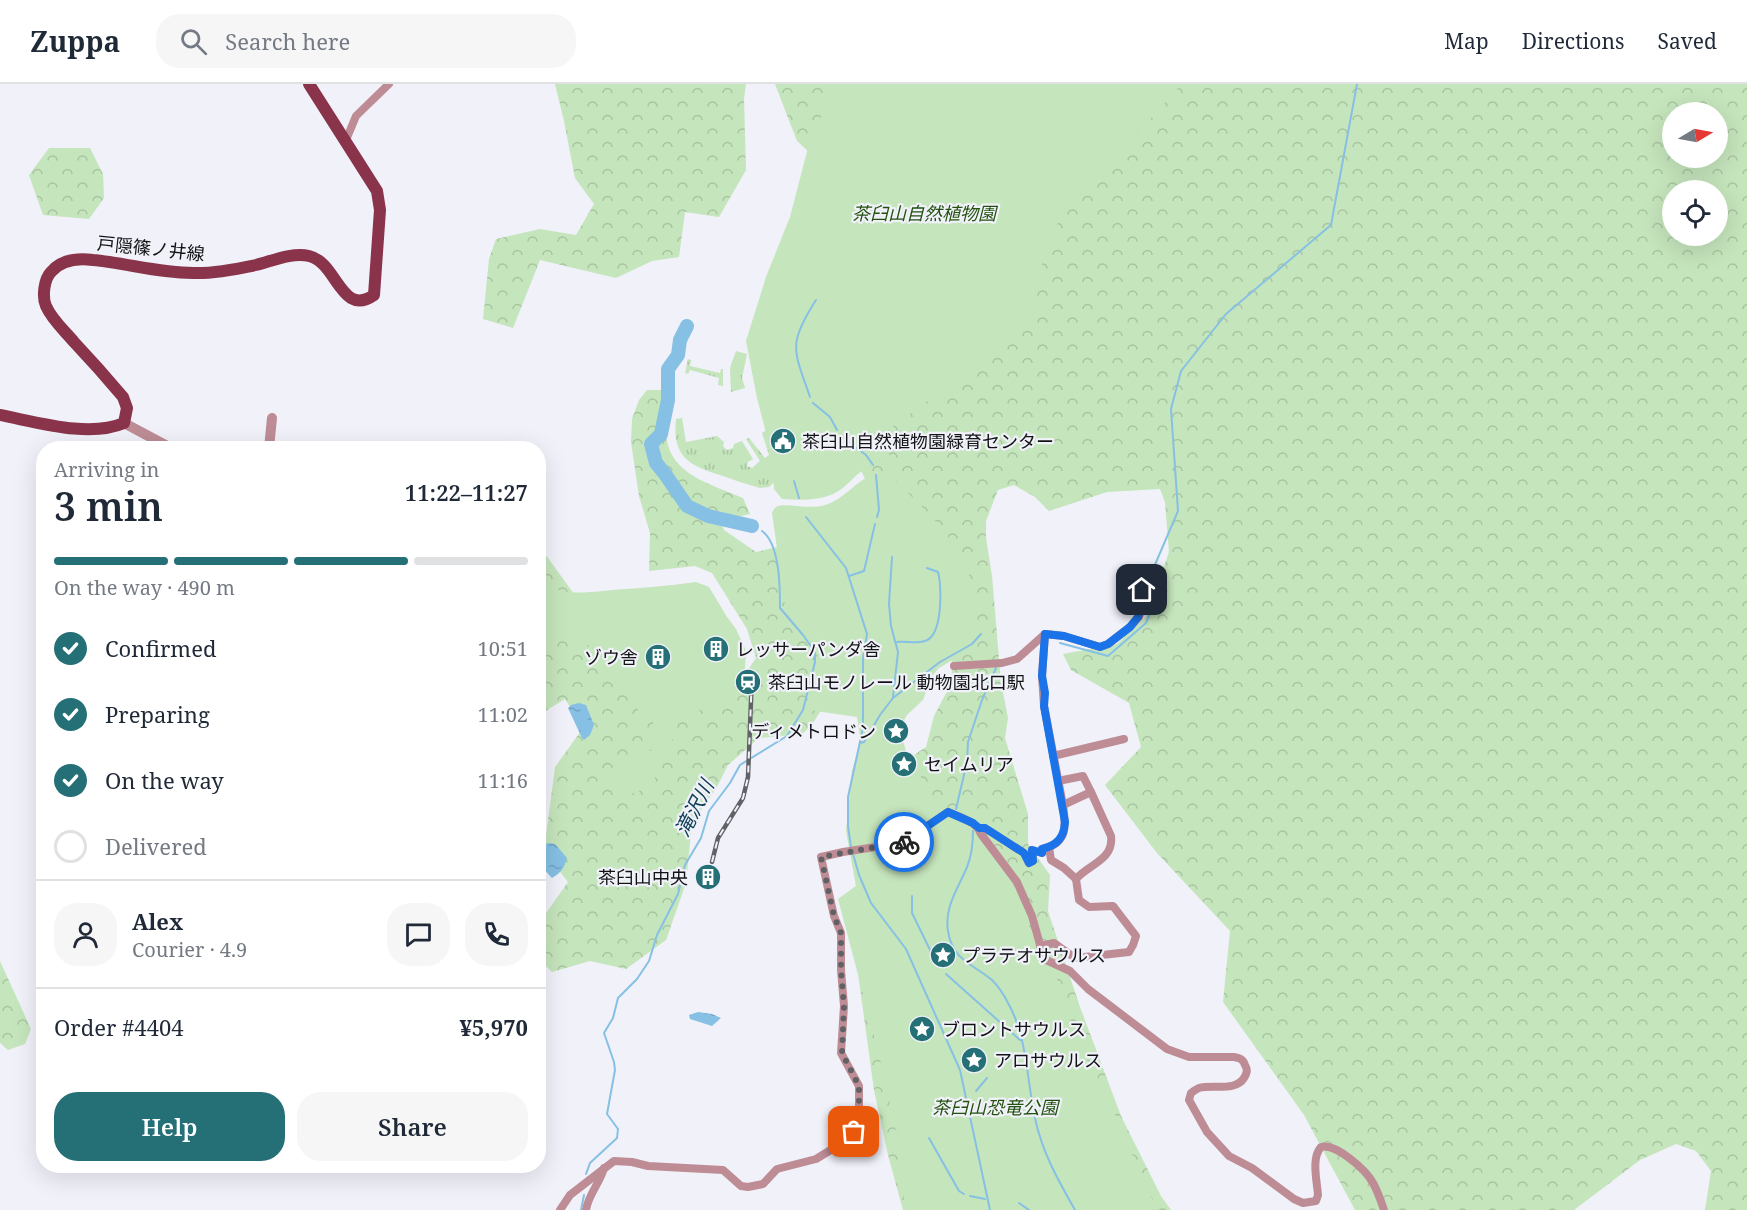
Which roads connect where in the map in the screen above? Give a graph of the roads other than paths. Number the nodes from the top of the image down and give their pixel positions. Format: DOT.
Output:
graph roads {
  1 [pos="309,84"];
  2 [pos="389,84"];
  3 [pos="346,140"];
  4 [pos="0,416"];
  5 [pos="273,418"];
  6 [pos="124,423"];
  7 [pos="158,441"];
  8 [pos="270,441"];
  9 [pos="1142,590"];
  10 [pos="1045,634"];
  11 [pos="954,666"];
  12 [pos="1124,739"];
  13 [pos="1053,756"];
  14 [pos="1058,781"];
  15 [pos="1091,792"];
  16 [pos="1063,805"];
  17 [pos="979,828"];
  18 [pos="1049,847"];
  19 [pos="1076,879"];
  20 [pos="1040,946"];
  21 [pos="604,1168"];
  22 [pos="560,1210"];
  23 [pos="586,1210"];
  24 [pos="1384,1210"];
  1 -- 3 [label="main road, 戸隠篠ノ井線"];
  2 -- 3 [label="street"];
  3 -- 6 [label="main road, 戸隠篠ノ井線"];
  4 -- 6 [label="main road"];
  5 -- 8 [label="street"];
  6 -- 7 [label="street"];
  9 -- 10 [label="street"];
  10 -- 11 [label="street"];
  10 -- 13 [label="street"];
  12 -- 13 [label="street"];
  13 -- 14 [label="street"];
  14 -- 15 [label="street"];
  14 -- 16 [label="street"];
  15 -- 16 [label="street"];
  15 -- 19 [label="street"];
  16 -- 18 [label="street"];
  17 -- 18 [label="street"];
  17 -- 20 [label="street"];
  17 -- 21 [label="street"];
  18 -- 19 [label="street"];
  19 -- 20 [label="street"];
  20 -- 24 [label="street"];
  21 -- 22 [label="street"];
  21 -- 23 [label="street"];
}
